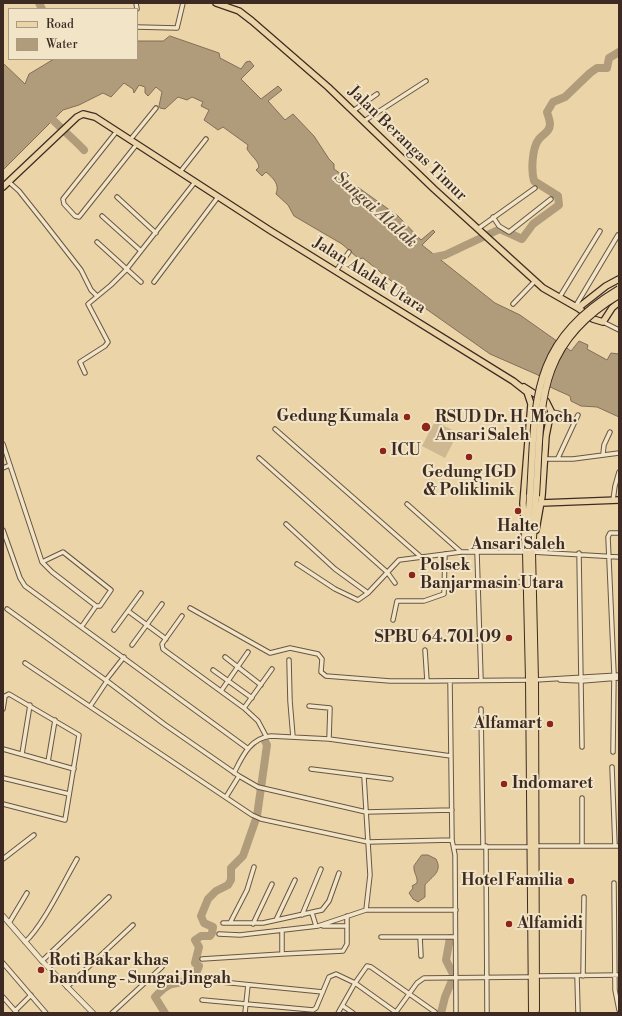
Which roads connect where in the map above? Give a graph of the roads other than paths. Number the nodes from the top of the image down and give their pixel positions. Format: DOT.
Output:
graph roads {
  1 [pos="183,3"];
  2 [pos="216,3"];
  3 [pos="138,27"];
  4 [pos="426,81"];
  5 [pos="377,94"];
  6 [pos="156,108"];
  7 [pos="354,111"];
  8 [pos="364,121"];
  9 [pos="117,131"];
  10 [pos="206,139"];
  11 [pos="130,140"];
  12 [pos="137,144"];
  13 [pos="180,172"];
  14 [pos="9,182"];
  15 [pos="195,182"];
  16 [pos="3,187"];
  17 [pos="535,188"];
  18 [pos="117,196"];
  19 [pos="218,196"];
  20 [pos="551,200"];
  21 [pos="102,216"];
  22 [pos="493,217"];
  23 [pos="479,228"];
  24 [pos="600,231"];
  25 [pos="156,233"];
  26 [pos="618,235"];
  27 [pos="97,242"];
  28 [pos="141,251"];
  29 [pos="349,252"];
  30 [pos="126,270"];
  31 [pos="336,271"];
  32 [pos="619,279"];
  33 [pos="536,281"];
  34 [pos="141,282"];
  35 [pos="154,282"];
  36 [pos="619,289"];
  37 [pos="619,295"];
  38 [pos="97,296"];
  39 [pos="558,298"];
  40 [pos="619,302"];
  41 [pos="514,304"];
  42 [pos="576,307"];
  43 [pos="603,322"];
  44 [pos="619,330"];
  45 [pos="85,373"];
  46 [pos="531,394"];
  47 [pos="551,412"];
  48 [pos="578,415"];
  49 [pos="575,421"];
  50 [pos="274,429"];
  51 [pos="610,432"];
  52 [pos="3,444"];
  53 [pos="619,453"];
  54 [pos="603,454"];
  55 [pos="258,458"];
  56 [pos="558,458"];
  57 [pos="544,459"];
  58 [pos="10,465"];
  59 [pos="3,468"];
  60 [pos="619,472"];
  61 [pos="533,495"];
  62 [pos="616,500"];
  63 [pos="541,503"];
  64 [pos="407,504"];
  65 [pos="286,524"];
  66 [pos="3,530"];
  67 [pos="619,533"];
  68 [pos="529,550"];
  69 [pos="461,552"];
  70 [pos="477,552"];
  71 [pos="578,553"];
  72 [pos="445,554"];
  73 [pos="608,556"];
  74 [pos="421,557"];
  75 [pos="619,557"];
  76 [pos="42,562"];
  77 [pos="297,564"];
  78 [pos="388,572"];
  79 [pos="527,582"];
  80 [pos="395,583"];
  81 [pos="487,583"];
  82 [pos="141,593"];
  83 [pos="368,593"];
  84 [pos="162,604"];
  85 [pos="96,606"];
  86 [pos="190,608"];
  87 [pos="7,609"];
  88 [pos="128,611"];
  89 [pos="182,616"];
  90 [pos="393,620"];
  91 [pos="148,625"];
  92 [pos="82,626"];
  93 [pos="114,630"];
  94 [pos="166,639"];
  95 [pos="132,645"];
  96 [pos="425,650"];
  97 [pos="248,652"];
  98 [pos="124,657"];
  99 [pos="225,657"];
  100 [pos="289,660"];
  101 [pos="25,663"];
  102 [pos="238,667"];
  103 [pos="272,669"];
  104 [pos="213,670"];
  105 [pos="619,675"];
  106 [pos="614,676"];
  107 [pos="619,678"];
  108 [pos="582,679"];
  109 [pos="107,680"];
  110 [pos="481,680"];
  111 [pos="532,680"];
  112 [pos="228,681"];
  113 [pos="427,681"];
  114 [pos="450,681"];
  115 [pos="261,684"];
  116 [pos="221,691"];
  117 [pos="252,698"];
  118 [pos="30,705"];
  119 [pos="91,705"];
  120 [pos="309,706"];
  121 [pos="244,708"];
  122 [pos="3,709"];
  123 [pos="481,709"];
  124 [pos="55,720"];
  125 [pos="265,737"];
  126 [pos="293,737"];
  127 [pos="330,739"];
  128 [pos="582,747"];
  129 [pos="247,748"];
  130 [pos="3,749"];
  131 [pos="614,752"];
  132 [pos="22,754"];
  133 [pos="451,756"];
  134 [pos="48,762"];
  135 [pos="612,767"];
  136 [pos="74,769"];
  137 [pos="311,769"];
  138 [pos="234,773"];
  139 [pos="239,776"];
  140 [pos="364,777"];
  141 [pos="3,778"];
  142 [pos="391,779"];
  143 [pos="69,794"];
  144 [pos="226,797"];
  145 [pos="582,798"];
  146 [pos="3,804"];
  147 [pos="452,810"];
  148 [pos="366,812"];
  149 [pos="34,835"];
  150 [pos="452,840"];
  151 [pos="368,842"];
  152 [pos="484,846"];
  153 [pos="534,846"];
  154 [pos="582,846"];
  155 [pos="617,846"];
  156 [pos="454,847"];
  157 [pos="3,859"];
  158 [pos="77,859"];
  159 [pos="254,867"];
  160 [pos="321,869"];
  161 [pos="340,873"];
  162 [pos="295,880"];
  163 [pos="614,883"];
  164 [pos="272,884"];
  165 [pos="27,893"];
  166 [pos="109,897"];
  167 [pos="584,897"];
  168 [pos="366,910"];
  169 [pos="456,910"];
  170 [pos="312,913"];
  171 [pos="302,915"];
  172 [pos="3,916"];
  173 [pos="347,916"];
  174 [pos="276,920"];
  175 [pos="9,923"];
  176 [pos="223,923"];
  177 [pos="230,923"];
  178 [pos="253,924"];
  179 [pos="133,925"];
  180 [pos="317,926"];
  181 [pos="347,926"];
  182 [pos="282,930"];
  183 [pos="219,934"];
  184 [pos="381,937"];
  185 [pos="420,937"];
  186 [pos="455,937"];
  187 [pos="25,942"];
  188 [pos="282,954"];
  189 [pos="421,956"];
  190 [pos="202,959"];
  191 [pos="42,961"];
  192 [pos="3,963"];
  193 [pos="162,967"];
  194 [pos="617,975"];
  195 [pos="534,976"];
  196 [pos="577,976"];
  197 [pos="583,976"];
  198 [pos="456,977"];
  199 [pos="487,977"];
  200 [pos="201,980"];
  201 [pos="355,983"];
  202 [pos="248,985"];
  203 [pos="67,987"];
  204 [pos="323,992"];
  205 [pos="408,994"];
  206 [pos="31,995"];
  207 [pos="3,997"];
  208 [pos="202,1000"];
  209 [pos="245,1004"];
  210 [pos="343,1006"];
  211 [pos="619,1010"];
  212 [pos="16,1012"];
  213 [pos="396,1012"];
  214 [pos="435,1012"];
  215 [pos="46,1013"];
  216 [pos="93,1013"];
  217 [pos="112,1013"];
  218 [pos="245,1013"];
  219 [pos="338,1013"];
  220 [pos="353,1013"];
  221 [pos="456,1013"];
  222 [pos="487,1013"];
  223 [pos="532,1013"];
  224 [pos="536,1013"];
  225 [pos="578,1013"];
  1 -- 3 [label="street"];
  2 -- 7 [label="main road, Jalan Berangas Timur"];
  4 -- 8 [label="street"];
  5 -- 7 [label="street"];
  6 -- 11 [label="street"];
  7 -- 8 [label="main road, Jalan Berangas Timur"];
  8 -- 23 [label="main road, Jalan Berangas Timur"];
  9 -- 11 [label="main road, Jalan Alalak Utara"];
  9 -- 12 [label="street"];
  9 -- 14 [label="main road, Jalan Alalak Utara"];
  10 -- 13 [label="street"];
  11 -- 12 [label="main road, Jalan Alalak Utara"];
  12 -- 13 [label="main road, Jalan Alalak Utara"];
  13 -- 15 [label="main road, Jalan Alalak Utara"];
  14 -- 16 [label="main road, Jalan Alalak Utara"];
  14 -- 38 [label="street"];
  15 -- 19 [label="main road, Jalan Alalak Utara"];
  15 -- 25 [label="street"];
  17 -- 22 [label="street"];
  18 -- 25 [label="street"];
  19 -- 31 [label="main road, Jalan Alalak Utara"];
  19 -- 35 [label="street"];
  20 -- 22 [label="street"];
  21 -- 28 [label="street"];
  22 -- 23 [label="street"];
  23 -- 33 [label="main road, Jalan Berangas Timur"];
  24 -- 39 [label="street"];
  25 -- 28 [label="street"];
  26 -- 42 [label="street"];
  27 -- 30 [label="street"];
  28 -- 30 [label="street"];
  29 -- 31 [label="street"];
  30 -- 34 [label="street"];
  30 -- 38 [label="street"];
  31 -- 46 [label="main road, Jalan Alalak Utara"];
  32 -- 42 [label="main road"];
  33 -- 39 [label="main road, Jalan Berangas Timur"];
  33 -- 41 [label="street"];
  36 -- 61 [label="highway, bridge"];
  37 -- 61 [label="highway, bridge"];
  38 -- 45 [label="street"];
  39 -- 42 [label="main road, Jalan Berangas Timur"];
  40 -- 43 [label="main road"];
  42 -- 43 [label="main road, Jalan Berangas Timur"];
  43 -- 44 [label="street"];
  46 -- 47 [label="main road, Jalan Alalak Utara"];
  46 -- 68 [label="main road"];
  47 -- 49 [label="street"];
  47 -- 57 [label="main road"];
  48 -- 49 [label="street"];
  49 -- 56 [label="street"];
  50 -- 74 [label="street"];
  51 -- 54 [label="street"];
  52 -- 58 [label="street"];
  53 -- 54 [label="street"];
  54 -- 56 [label="street"];
  55 -- 78 [label="street"];
  56 -- 57 [label="street"];
  57 -- 63 [label="main road"];
  58 -- 59 [label="street"];
  58 -- 76 [label="street"];
  60 -- 62 [label="street"];
  61 -- 68 [label="highway"];
  62 -- 63 [label="main road"];
  63 -- 68 [label="main road"];
  64 -- 69 [label="street"];
  65 -- 83 [label="street"];
  66 -- 92 [label="street"];
  67 -- 73 [label="street"];
  68 -- 70 [label="street"];
  68 -- 71 [label="street"];
  68 -- 79 [label="highway"];
  68 -- 111 [label="highway"];
  69 -- 70 [label="street"];
  69 -- 72 [label="street"];
  70 -- 110 [label="street"];
  71 -- 73 [label="street"];
  71 -- 108 [label="street"];
  72 -- 74 [label="street"];
  72 -- 90 [label="street"];
  73 -- 75 [label="street"];
  73 -- 106 [label="street"];
  74 -- 78 [label="street"];
  76 -- 85 [label="street"];
  76 -- 85 [label="street"];
  77 -- 83 [label="street"];
  78 -- 80 [label="street"];
  78 -- 83 [label="street"];
  79 -- 81 [label="street"];
  79 -- 111 [label="highway"];
  82 -- 88 [label="street"];
  84 -- 91 [label="street"];
  85 -- 92 [label="street"];
  86 -- 113 [label="street"];
  87 -- 109 [label="street"];
  88 -- 91 [label="street"];
  88 -- 93 [label="street"];
  89 -- 94 [label="street"];
  91 -- 94 [label="street"];
  91 -- 95 [label="street"];
  92 -- 98 [label="street"];
  94 -- 116 [label="street"];
  96 -- 113 [label="street"];
  97 -- 102 [label="street"];
  98 -- 109 [label="street"];
  98 -- 129 [label="street"];
  99 -- 102 [label="street"];
  100 -- 126 [label="street"];
  101 -- 119 [label="street"];
  102 -- 112 [label="street"];
  102 -- 115 [label="street"];
  103 -- 115 [label="street"];
  104 -- 112 [label="street"];
  105 -- 106 [label="street"];
  106 -- 107 [label="street"];
  106 -- 108 [label="street"];
  106 -- 131 [label="street"];
  108 -- 111 [label="street"];
  108 -- 128 [label="street"];
  109 -- 119 [label="street"];
  109 -- 138 [label="street"];
  110 -- 111 [label="street"];
  110 -- 114 [label="street"];
  111 -- 153 [label="highway"];
  112 -- 116 [label="street"];
  112 -- 117 [label="street"];
  113 -- 114 [label="street"];
  114 -- 133 [label="street"];
  115 -- 117 [label="street"];
  116 -- 121 [label="street"];
  117 -- 121 [label="street"];
  118 -- 122 [label="street"];
  118 -- 124 [label="street"];
  118 -- 132 [label="street"];
  119 -- 144 [label="street"];
  120 -- 127 [label="street"];
  121 -- 125 [label="street"];
  123 -- 152 [label="street"];
  124 -- 134 [label="street"];
  124 -- 136 [label="street"];
  125 -- 126 [label="street"];
  125 -- 129 [label="street"];
  126 -- 127 [label="street"];
  127 -- 133 [label="street"];
  129 -- 138 [label="street"];
  130 -- 132 [label="street"];
  132 -- 134 [label="street"];
  133 -- 147 [label="street"];
  134 -- 136 [label="street"];
  135 -- 155 [label="street"];
  136 -- 143 [label="street"];
  137 -- 140 [label="street"];
  138 -- 139 [label="street"];
  139 -- 144 [label="street"];
  139 -- 148 [label="street"];
  140 -- 142 [label="street"];
  140 -- 148 [label="street"];
  141 -- 143 [label="street"];
  143 -- 146 [label="street"];
  144 -- 151 [label="street"];
  145 -- 154 [label="street"];
  147 -- 148 [label="street"];
  147 -- 150 [label="street"];
  148 -- 151 [label="street"];
  149 -- 157 [label="street"];
  150 -- 151 [label="street"];
  150 -- 156 [label="street"];
  151 -- 168 [label="street"];
  152 -- 153 [label="street"];
  152 -- 156 [label="street"];
  152 -- 199 [label="street"];
  153 -- 154 [label="street"];
  153 -- 195 [label="highway"];
  154 -- 155 [label="street"];
  156 -- 169 [label="street"];
  158 -- 187 [label="street"];
  159 -- 177 [label="street"];
  160 -- 171 [label="street"];
  161 -- 170 [label="street"];
  162 -- 174 [label="street"];
  163 -- 194 [label="street"];
  164 -- 178 [label="street"];
  165 -- 175 [label="street"];
  166 -- 191 [label="street"];
  167 -- 197 [label="street"];
  168 -- 169 [label="street"];
  168 -- 173 [label="street"];
  169 -- 186 [label="street"];
  170 -- 171 [label="street"];
  170 -- 180 [label="street"];
  171 -- 174 [label="street"];
  172 -- 175 [label="street"];
  173 -- 180 [label="street"];
  173 -- 181 [label="street"];
  174 -- 178 [label="street"];
  175 -- 187 [label="street"];
  176 -- 177 [label="street"];
  177 -- 178 [label="street"];
  179 -- 203 [label="street"];
  180 -- 181 [label="street"];
  180 -- 182 [label="street"];
  181 -- 188 [label="street"];
  182 -- 183 [label="street"];
  182 -- 188 [label="street"];
  184 -- 185 [label="street"];
  185 -- 186 [label="street"];
  185 -- 189 [label="street"];
  186 -- 198 [label="street"];
  187 -- 191 [label="street"];
  188 -- 190 [label="street"];
  191 -- 203 [label="street"];
  192 -- 206 [label="street"];
  193 -- 217 [label="street"];
  194 -- 197 [label="street"];
  194 -- 211 [label="street"];
  195 -- 196 [label="street"];
  195 -- 199 [label="street"];
  195 -- 223 [label="highway"];
  195 -- 224 [label="highway"];
  196 -- 197 [label="street"];
  196 -- 225 [label="street"];
  198 -- 199 [label="street"];
  198 -- 205 [label="street"];
  198 -- 221 [label="street"];
  199 -- 222 [label="street"];
  200 -- 202 [label="street"];
  201 -- 204 [label="street"];
  201 -- 205 [label="street"];
  201 -- 213 [label="street"];
  201 -- 219 [label="street"];
  202 -- 204 [label="street"];
  202 -- 209 [label="street"];
  203 -- 216 [label="street"];
  204 -- 209 [label="street"];
  205 -- 213 [label="street"];
  205 -- 214 [label="street"];
  206 -- 212 [label="street"];
  206 -- 215 [label="street"];
  207 -- 212 [label="street"];
  208 -- 209 [label="street"];
  209 -- 218 [label="street"];
  210 -- 220 [label="street"];
}
